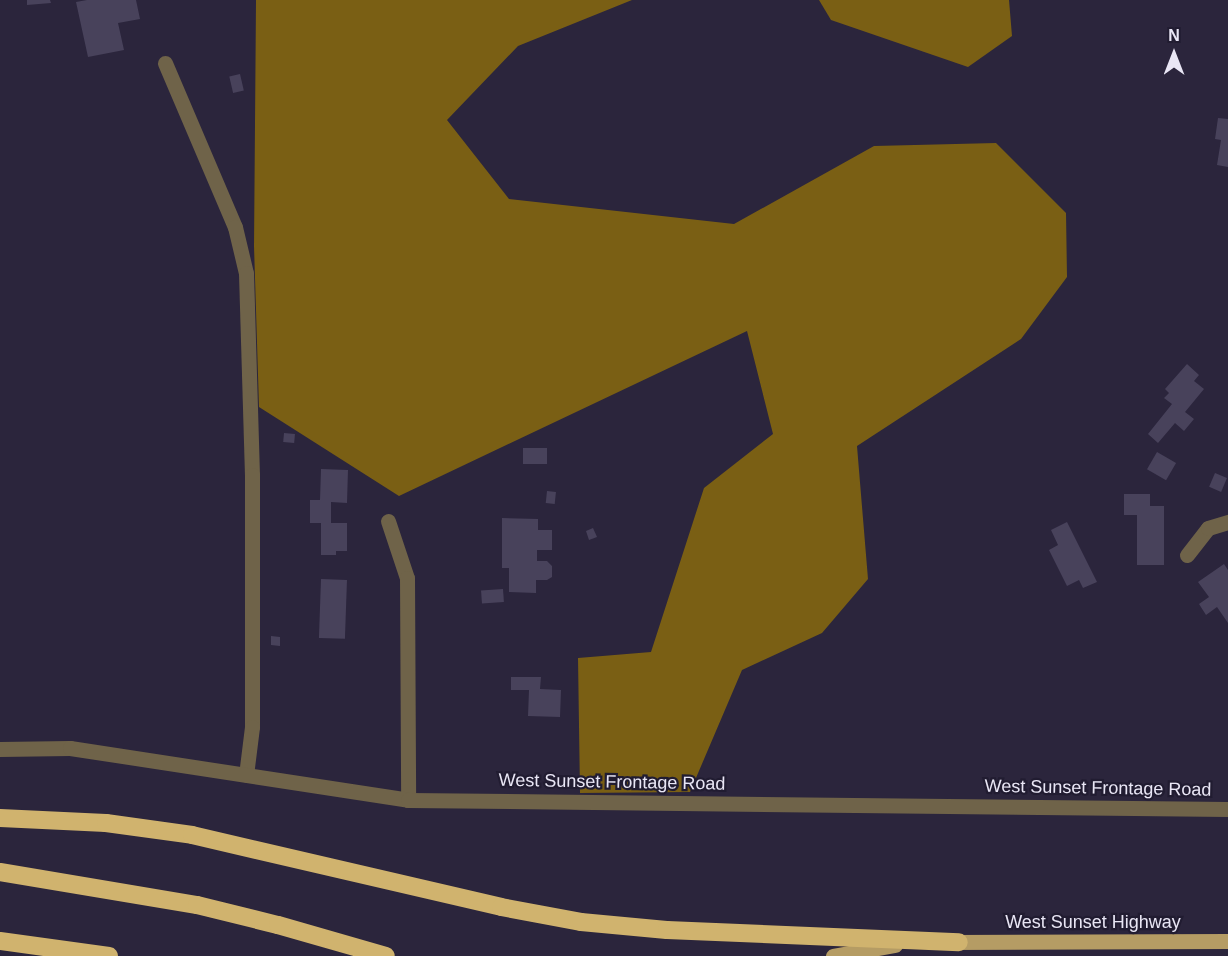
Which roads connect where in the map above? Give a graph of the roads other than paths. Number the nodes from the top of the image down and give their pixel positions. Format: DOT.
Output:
graph roads {
  1 [pos="165,63"];
  2 [pos="388,521"];
  3 [pos="1228,522"];
  4 [pos="1187,555"];
  5 [pos="0,749"];
  6 [pos="246,775"];
  7 [pos="408,800"];
  8 [pos="1228,809"];
  9 [pos="0,818"];
  10 [pos="0,872"];
  11 [pos="1228,940"];
  12 [pos="0,941"];
  13 [pos="959,942"];
  14 [pos="109,956"];
  15 [pos="386,956"];
  16 [pos="833,956"];
  1 -- 6 [label="street"];
  2 -- 7 [label="street"];
  3 -- 4 [label="street"];
  5 -- 6 [label="street, West Sunset Frontage Road"];
  6 -- 7 [label="street, West Sunset Frontage Road"];
  7 -- 8 [label="street, West Sunset Frontage Road"];
  9 -- 13 [label="highway"];
  10 -- 15 [label="highway"];
  11 -- 13 [label="main road, West Sunset Highway"];
  12 -- 14 [label="highway"];
  13 -- 16 [label="main road, West Sunset Highway"];
}
